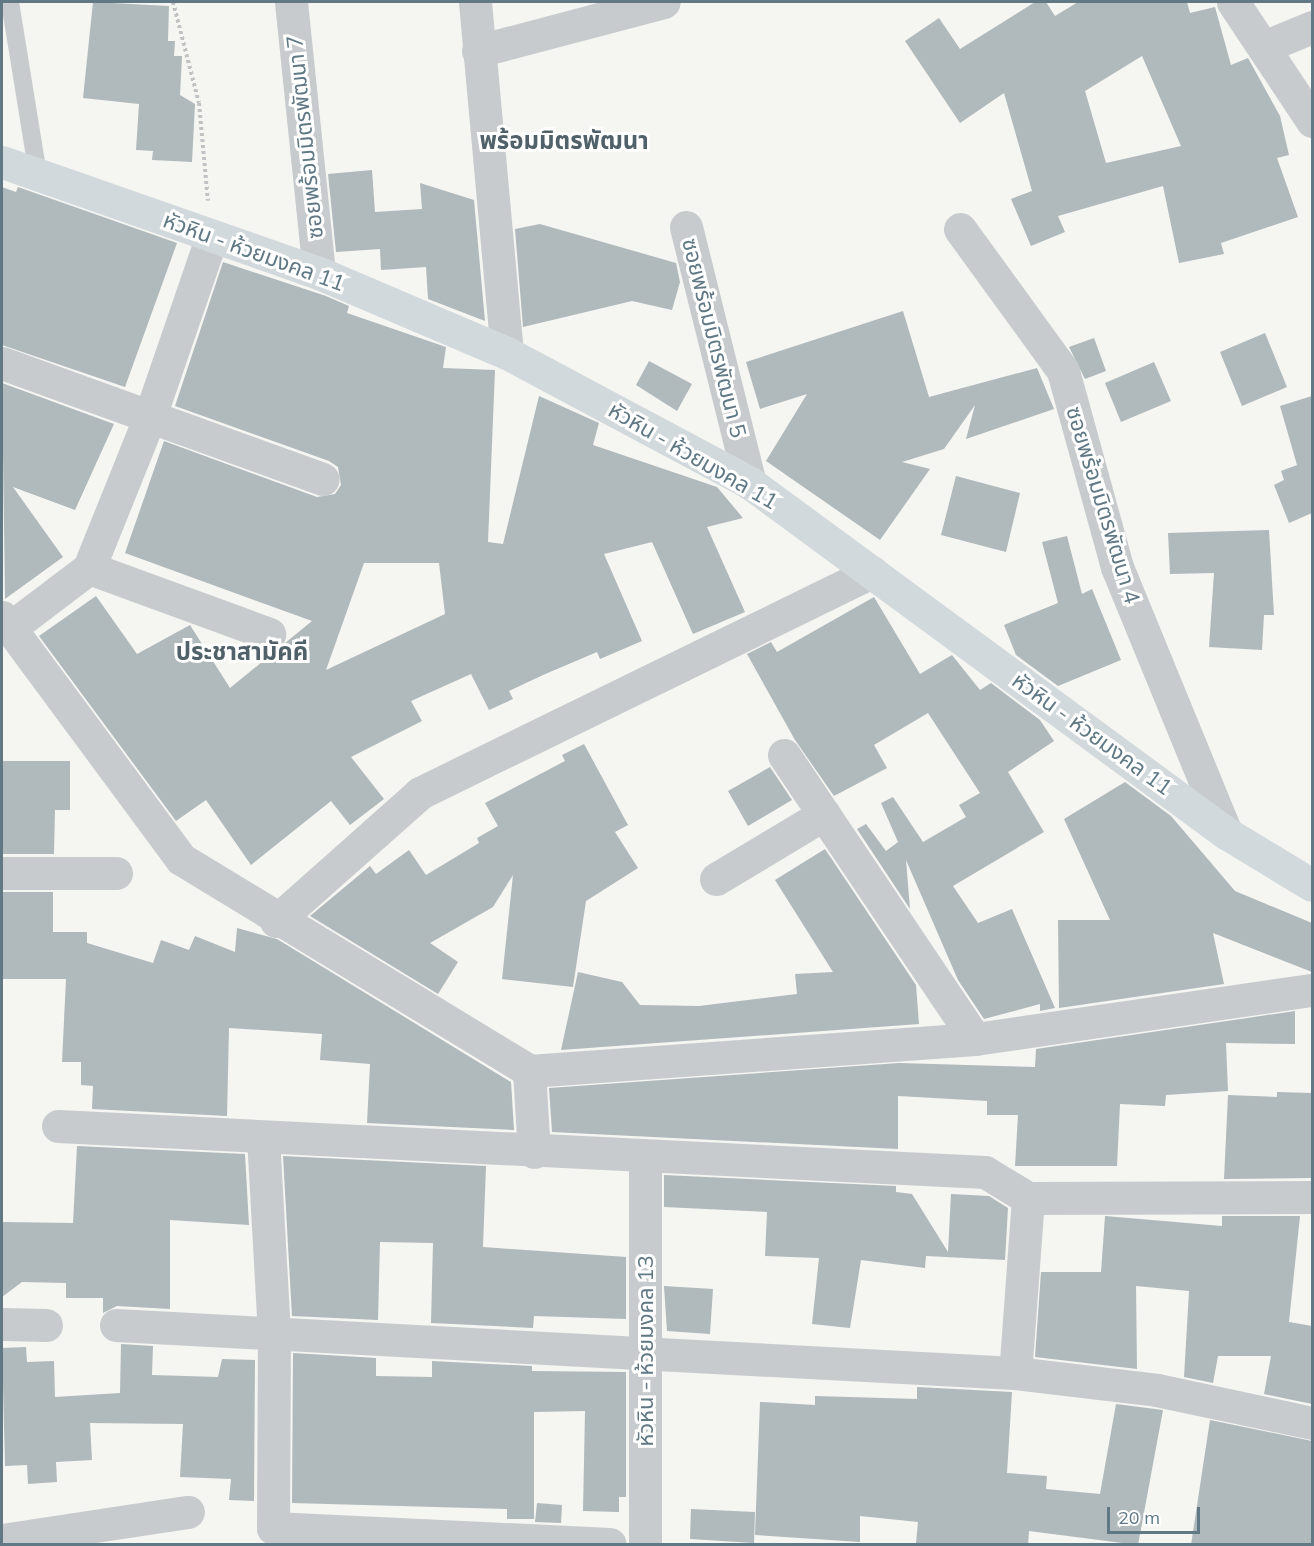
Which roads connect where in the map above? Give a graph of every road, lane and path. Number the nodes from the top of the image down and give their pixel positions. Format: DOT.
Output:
graph roads {
  1 [pos="10,2"];
  2 [pos="172,2"];
  3 [pos="291,2"];
  4 [pos="475,2"];
  5 [pos="664,2"];
  6 [pos="1233,2"];
  7 [pos="1312,27"];
  8 [pos="1266,46"];
  9 [pos="478,51"];
  10 [pos="1312,122"];
  11 [pos="2,162"];
  12 [pos="38,174"];
  13 [pos="686,227"];
  14 [pos="960,229"];
  15 [pos="212,236"];
  16 [pos="319,273"];
  17 [pos="507,353"];
  18 [pos="2,363"];
  19 [pos="150,416"];
  20 [pos="323,478"];
  21 [pos="750,483"];
  22 [pos="90,568"];
  23 [pos="872,572"];
  24 [pos="5,622"];
  25 [pos="269,634"];
  26 [pos="784,755"];
  27 [pos="824,814"];
  28 [pos="1226,833"];
  29 [pos="2,873"];
  30 [pos="116,873"];
  31 [pos="716,879"];
  32 [pos="1312,885"];
  33 [pos="276,921"];
  34 [pos="1312,990"];
  35 [pos="975,1039"];
  36 [pos="530,1071"];
  37 [pos="58,1126"];
  38 [pos="262,1137"];
  39 [pos="534,1152"];
  40 [pos="645,1157"];
  41 [pos="1312,1197"];
  42 [pos="1028,1198"];
  43 [pos="2,1324"];
  44 [pos="46,1325"];
  45 [pos="117,1325"];
  46 [pos="274,1335"];
  47 [pos="647,1353"];
  48 [pos="1015,1373"];
  49 [pos="1312,1423"];
  50 [pos="188,1512"];
  51 [pos="2,1540"];
  52 [pos="610,1545"];
  53 [pos="645,1545"];
  1 -- 12 [label="lane"];
  2 -- 15 [label="path"];
  3 -- 16 [label="street, ซอยพร้อมมิตรพัฒนา 7"];
  4 -- 9 [label="street"];
  5 -- 9 [label="street"];
  6 -- 8 [label="street"];
  7 -- 8 [label="street"];
  8 -- 10 [label="street"];
  9 -- 17 [label="street"];
  11 -- 12 [label="street, หัวหิน - ห้วยมงคล 11"];
  12 -- 15 [label="street, หัวหิน - ห้วยมงคล 11"];
  13 -- 21 [label="street, ซอยพร้อมมิตรพัฒนา 5"];
  14 -- 28 [label="street, ซอยพร้อมมิตรพัฒนา 4"];
  15 -- 16 [label="street, หัวหิน - ห้วยมงคล 11"];
  15 -- 19 [label="street"];
  16 -- 17 [label="street, หัวหิน - ห้วยมงคล 11"];
  17 -- 21 [label="street, หัวหิน - ห้วยมงคล 11"];
  18 -- 19 [label="street"];
  19 -- 20 [label="street"];
  19 -- 22 [label="street"];
  21 -- 23 [label="street, หัวหิน - ห้วยมงคล 11"];
  22 -- 24 [label="street"];
  22 -- 25 [label="street"];
  23 -- 28 [label="street, หัวหิน - ห้วยมงคล 11"];
  23 -- 33 [label="street"];
  24 -- 33 [label="street"];
  26 -- 27 [label="street"];
  27 -- 31 [label="street"];
  27 -- 35 [label="street"];
  28 -- 32 [label="street, หัวหิน - ห้วยมงคล 11"];
  29 -- 30 [label="street"];
  33 -- 36 [label="street"];
  34 -- 35 [label="street"];
  35 -- 36 [label="street"];
  36 -- 39 [label="street"];
  37 -- 38 [label="street"];
  38 -- 39 [label="street"];
  38 -- 46 [label="street"];
  39 -- 40 [label="street"];
  40 -- 42 [label="street"];
  40 -- 47 [label="street, หัวหิน - ห้วยมงคล 13"];
  41 -- 42 [label="street"];
  42 -- 48 [label="street"];
  43 -- 44 [label="street"];
  45 -- 46 [label="street"];
  46 -- 47 [label="street"];
  46 -- 52 [label="street"];
  47 -- 48 [label="street"];
  47 -- 53 [label="street, หัวหิน - ห้วยมงคล 13"];
  48 -- 49 [label="street"];
  50 -- 51 [label="street"];
}
